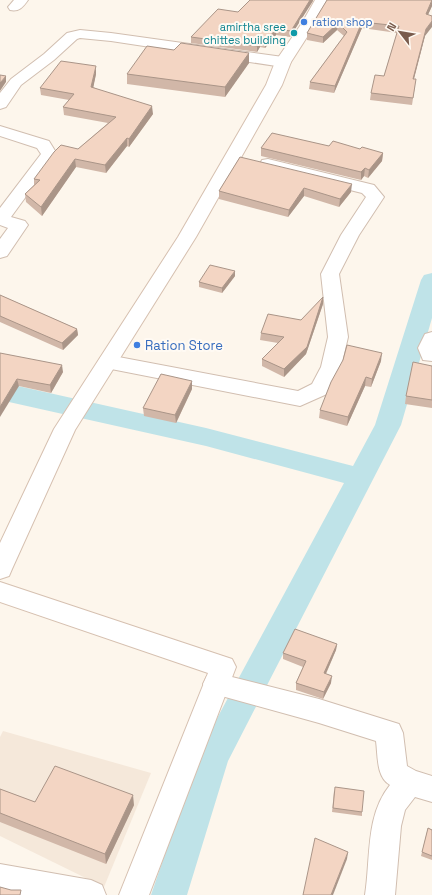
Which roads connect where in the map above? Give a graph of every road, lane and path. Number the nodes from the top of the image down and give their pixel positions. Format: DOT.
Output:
graph roads {
  1 [pos="322,0"];
  2 [pos="282,62"];
  3 [pos="0,104"];
  4 [pos="0,131"];
  5 [pos="245,159"];
  6 [pos="0,220"];
  7 [pos="0,252"];
  8 [pos="108,362"];
  9 [pos="0,569"];
  10 [pos="0,592"];
  11 [pos="216,684"];
  12 [pos="421,785"];
  13 [pos="0,878"];
  14 [pos="91,895"];
  15 [pos="134,895"];
  16 [pos="380,895"];
  1 -- 2 [label="street"];
  2 -- 3 [label="street"];
  2 -- 5 [label="street"];
  4 -- 6 [label="street"];
  5 -- 8 [label="street"];
  5 -- 8 [label="street"];
  6 -- 7 [label="street"];
  8 -- 9 [label="street"];
  10 -- 11 [label="street"];
  11 -- 12 [label="street"];
  11 -- 15 [label="street"];
  12 -- 16 [label="street"];
  13 -- 14 [label="street"];
}
